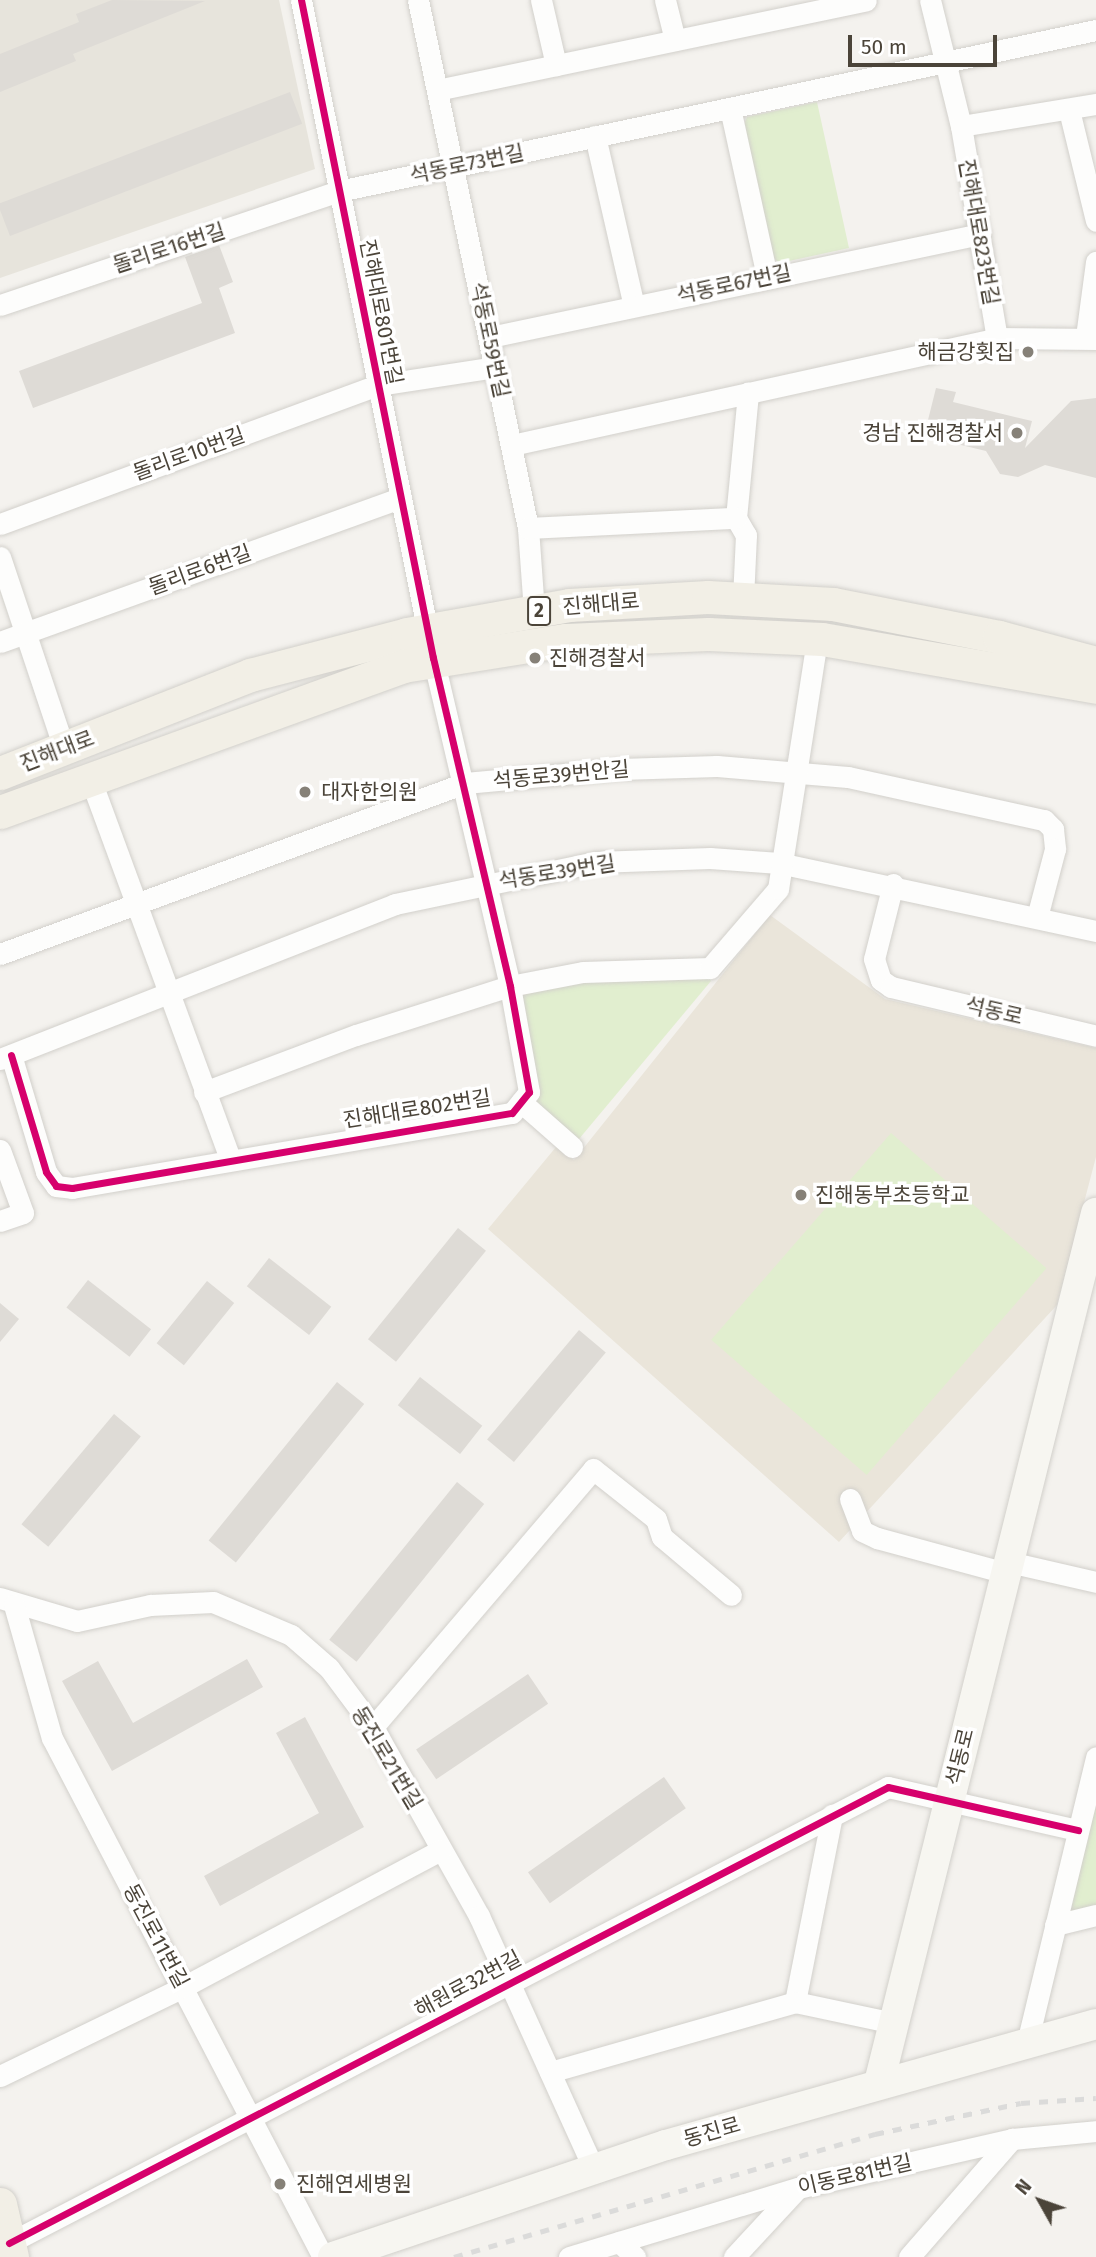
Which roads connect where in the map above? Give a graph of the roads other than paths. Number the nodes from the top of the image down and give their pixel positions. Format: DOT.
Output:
graph roads {
  1 [pos="300,0"];
  2 [pos="418,0"];
  3 [pos="541,0"];
  4 [pos="666,0"];
  5 [pos="866,0"];
  6 [pos="930,0"];
  7 [pos="795,7"];
  8 [pos="1096,30"];
  9 [pos="675,40"];
  10 [pos="942,63"];
  11 [pos="556,65"];
  12 [pos="437,90"];
  13 [pos="1096,104"];
  14 [pos="730,108"];
  15 [pos="1069,110"];
  16 [pos="961,127"];
  17 [pos="595,136"];
  18 [pos="453,167"];
  19 [pos="339,191"];
  20 [pos="1096,220"];
  21 [pos="980,234"];
  22 [pos="1096,262"];
  23 [pos="767,276"];
  24 [pos="0,305"];
  25 [pos="634,306"];
  26 [pos="489,337"];
  27 [pos="997,338"];
  28 [pos="1091,338"];
  29 [pos="496,367"];
  30 [pos="378,385"];
  31 [pos="748,393"];
  32 [pos="512,445"];
  33 [pos="401,499"];
  34 [pos="736,518"];
  35 [pos="0,524"];
  36 [pos="528,528"];
  37 [pos="0,556"];
  38 [pos="743,599"];
  39 [pos="534,611"];
  40 [pos="26,633"];
  41 [pos="817,639"];
  42 [pos="0,642"];
  43 [pos="430,644"];
  44 [pos="1096,663"];
  45 [pos="1096,687"];
  46 [pos="64,748"];
  47 [pos="792,772"];
  48 [pos="0,773"];
  49 [pos="90,778"];
  50 [pos="464,783"];
  51 [pos="0,813"];
  52 [pos="779,863"];
  53 [pos="486,884"];
  54 [pos="893,884"];
  55 [pos="134,903"];
  56 [pos="1037,917"];
  57 [pos="1096,931"];
  58 [pos="0,954"];
  59 [pos="510,986"];
  60 [pos="166,993"];
  61 [pos="1096,1036"];
  62 [pos="6,1057"];
  63 [pos="204,1092"];
  64 [pos="521,1102"];
  65 [pos="572,1147"];
  66 [pos="0,1150"];
  67 [pos="230,1160"];
  68 [pos="1096,1213"];
  69 [pos="0,1222"];
  70 [pos="1090,1264"];
  71 [pos="850,1499"];
  72 [pos="1008,1567"];
  73 [pos="1096,1582"];
  74 [pos="731,1595"];
  75 [pos="7,1602"];
  76 [pos="373,1727"];
  77 [pos="1094,1772"];
  78 [pos="950,1798"];
  79 [pos="832,1815"];
  80 [pos="1079,1830"];
  81 [pos="441,1850"];
  82 [pos="1096,1915"];
  83 [pos="1055,1925"];
  84 [pos="508,1981"];
  85 [pos="183,1987"];
  86 [pos="795,2002"];
  87 [pos="894,2023"];
  88 [pos="1096,2024"];
  89 [pos="1027,2043"];
  90 [pos="550,2072"];
  91 [pos="0,2076"];
  92 [pos="879,2083"];
  93 [pos="252,2120"];
  94 [pos="1096,2131"];
  95 [pos="1012,2139"];
  96 [pos="594,2169"];
  97 [pos="798,2188"];
  98 [pos="0,2204"];
  99 [pos="619,2242"];
  100 [pos="11,2250"];
  101 [pos="323,2257"];
  102 [pos="332,2257"];
  103 [pos="569,2257"];
  104 [pos="635,2257"];
  105 [pos="734,2257"];
  106 [pos="909,2257"];
  1 -- 19 [label="street, 진해대로801번길"];
  2 -- 12 [label="street, 석동로59번길"];
  3 -- 11 [label="street"];
  4 -- 9 [label="street"];
  5 -- 7 [label="street"];
  6 -- 10 [label="street, 진해대로823번길"];
  7 -- 9 [label="street"];
  8 -- 10 [label="street, 석동로73번길"];
  9 -- 11 [label="street"];
  10 -- 14 [label="street, 석동로73번길"];
  10 -- 16 [label="street, 진해대로823번길"];
  11 -- 12 [label="street"];
  12 -- 18 [label="street, 석동로59번길"];
  13 -- 15 [label="street"];
  14 -- 17 [label="street, 석동로73번길"];
  14 -- 23 [label="street"];
  15 -- 16 [label="street"];
  15 -- 20 [label="street"];
  16 -- 21 [label="street, 진해대로823번길"];
  17 -- 18 [label="street, 석동로73번길"];
  17 -- 25 [label="street"];
  18 -- 19 [label="street, 석동로73번길"];
  18 -- 26 [label="street, 석동로59번길"];
  19 -- 24 [label="street, 돌리로16번길"];
  19 -- 30 [label="street, 진해대로801번길"];
  21 -- 23 [label="street, 석동로67번길"];
  21 -- 27 [label="street, 진해대로823번길"];
  22 -- 28 [label="street"];
  23 -- 25 [label="street, 석동로67번길"];
  25 -- 26 [label="street, 석동로67번길"];
  26 -- 29 [label="street, 석동로59번길"];
  27 -- 28 [label="street"];
  27 -- 31 [label="street"];
  29 -- 30 [label="street, 돌리로10번길"];
  29 -- 32 [label="street, 석동로59번길"];
  30 -- 33 [label="street, 진해대로801번길"];
  30 -- 35 [label="street, 돌리로10번길"];
  31 -- 32 [label="street"];
  31 -- 34 [label="street"];
  32 -- 36 [label="street, 석동로59번길"];
  33 -- 40 [label="street, 돌리로6번길"];
  33 -- 43 [label="street, 진해대로801번길"];
  34 -- 36 [label="street"];
  34 -- 38 [label="street"];
  36 -- 39 [label="street, 석동로59번길"];
  37 -- 40 [label="street"];
  38 -- 39 [label="main road, 진해대로 / 2"];
  38 -- 44 [label="main road, 진해대로 / 2"];
  39 -- 43 [label="main road, 진해대로 / 2"];
  40 -- 42 [label="street, 돌리로6번길"];
  40 -- 46 [label="street"];
  41 -- 43 [label="main road, 진해대로 / 2"];
  41 -- 45 [label="main road, 진해대로 / 2"];
  41 -- 47 [label="street"];
  43 -- 46 [label="main road, 진해대로 / 2"];
  43 -- 49 [label="main road, 진해대로 / 2"];
  43 -- 50 [label="street, 진해대로802번길"];
  46 -- 48 [label="main road, 진해대로 / 2"];
  47 -- 50 [label="street, 석동로39번안길"];
  47 -- 52 [label="street"];
  47 -- 56 [label="street, 석동로39번안길"];
  49 -- 51 [label="main road, 진해대로 / 2"];
  49 -- 55 [label="street"];
  50 -- 53 [label="street, 진해대로802번길"];
  50 -- 55 [label="street, 석동로39번안길"];
  52 -- 53 [label="street, 석동로39번길"];
  52 -- 54 [label="street, 석동로39번길"];
  52 -- 59 [label="street"];
  53 -- 59 [label="street, 진해대로802번길"];
  53 -- 60 [label="street, 석동로39번길"];
  54 -- 56 [label="street, 석동로39번길"];
  54 -- 61 [label="street, 석동로"];
  55 -- 58 [label="street, 석동로39번안길"];
  55 -- 60 [label="street"];
  56 -- 57 [label="street, 석동로39번길"];
  59 -- 63 [label="street"];
  59 -- 64 [label="street, 진해대로802번길"];
  60 -- 62 [label="street, 석동로39번길"];
  60 -- 63 [label="street"];
  62 -- 67 [label="street, 진해대로802번길"];
  63 -- 67 [label="street"];
  64 -- 65 [label="street"];
  64 -- 67 [label="street, 진해대로802번길"];
  66 -- 69 [label="street"];
  68 -- 70 [label="street, 석동로"];
  70 -- 72 [label="street, 석동로"];
  71 -- 72 [label="street"];
  72 -- 73 [label="street"];
  72 -- 78 [label="street, 석동로"];
  74 -- 76 [label="street"];
  75 -- 76 [label="street, 동진로21번길"];
  75 -- 85 [label="street, 동진로11번길"];
  76 -- 81 [label="street, 동진로21번길"];
  77 -- 80 [label="street"];
  78 -- 79 [label="street, 해원로32번길"];
  78 -- 80 [label="street, 해원로32번길"];
  78 -- 87 [label="street, 석동로"];
  79 -- 84 [label="street, 해원로32번길"];
  79 -- 86 [label="street"];
  80 -- 83 [label="street"];
  81 -- 84 [label="street, 동진로21번길"];
  81 -- 85 [label="street"];
  82 -- 83 [label="street"];
  83 -- 89 [label="street"];
  84 -- 90 [label="street, 동진로21번길"];
  84 -- 93 [label="street, 해원로32번길"];
  85 -- 91 [label="street"];
  85 -- 93 [label="street, 동진로11번길"];
  86 -- 87 [label="street"];
  86 -- 90 [label="street"];
  87 -- 92 [label="street, 석동로"];
  88 -- 89 [label="street, 동진로"];
  89 -- 92 [label="street, 동진로"];
  90 -- 96 [label="street, 동진로21번길"];
  92 -- 96 [label="street, 동진로"];
  93 -- 100 [label="street, 해원로32번길"];
  93 -- 101 [label="street, 동진로11번길"];
  94 -- 95 [label="street, 이동로81번길"];
  95 -- 97 [label="street, 이동로81번길"];
  95 -- 106 [label="street"];
  96 -- 102 [label="street, 동진로"];
  97 -- 99 [label="street, 이동로81번길"];
  97 -- 105 [label="street"];
  98 -- 100 [label="main road"];
  99 -- 103 [label="street, 이동로81번길"];
  99 -- 104 [label="street"];
}
